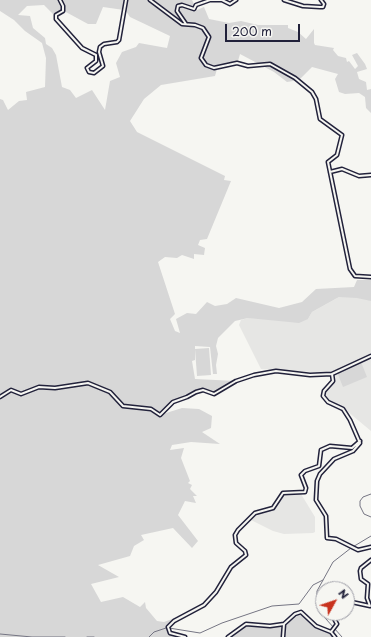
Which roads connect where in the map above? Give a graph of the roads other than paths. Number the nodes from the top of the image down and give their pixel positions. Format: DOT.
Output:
graph roads {
  1 [pos="60,0"];
  2 [pos="126,0"];
  3 [pos="150,0"];
  4 [pos="236,0"];
  5 [pos="286,0"];
  6 [pos="321,0"];
  7 [pos="186,25"];
  8 [pos="330,172"];
  9 [pos="371,175"];
  10 [pos="371,277"];
  11 [pos="371,356"];
  12 [pos="332,374"];
  13 [pos="0,397"];
  14 [pos="360,441"];
  15 [pos="371,546"];
  16 [pos="371,560"];
  17 [pos="355,602"];
  18 [pos="335,621"];
  19 [pos="284,624"];
  20 [pos="331,632"];
  21 [pos="185,637"];
  22 [pos="228,637"];
  23 [pos="283,637"];
  24 [pos="335,637"];
  1 -- 2 [label="street"];
  3 -- 7 [label="street"];
  4 -- 7 [label="street"];
  5 -- 6 [label="street"];
  7 -- 8 [label="street"];
  8 -- 9 [label="street"];
  8 -- 10 [label="street"];
  11 -- 12 [label="street"];
  12 -- 13 [label="street"];
  12 -- 14 [label="street"];
  14 -- 15 [label="street"];
  14 -- 21 [label="street"];
  16 -- 17 [label="street"];
  18 -- 20 [label="street"];
  19 -- 20 [label="street"];
  19 -- 22 [label="street"];
  19 -- 23 [label="street"];
  20 -- 24 [label="street"];
}
